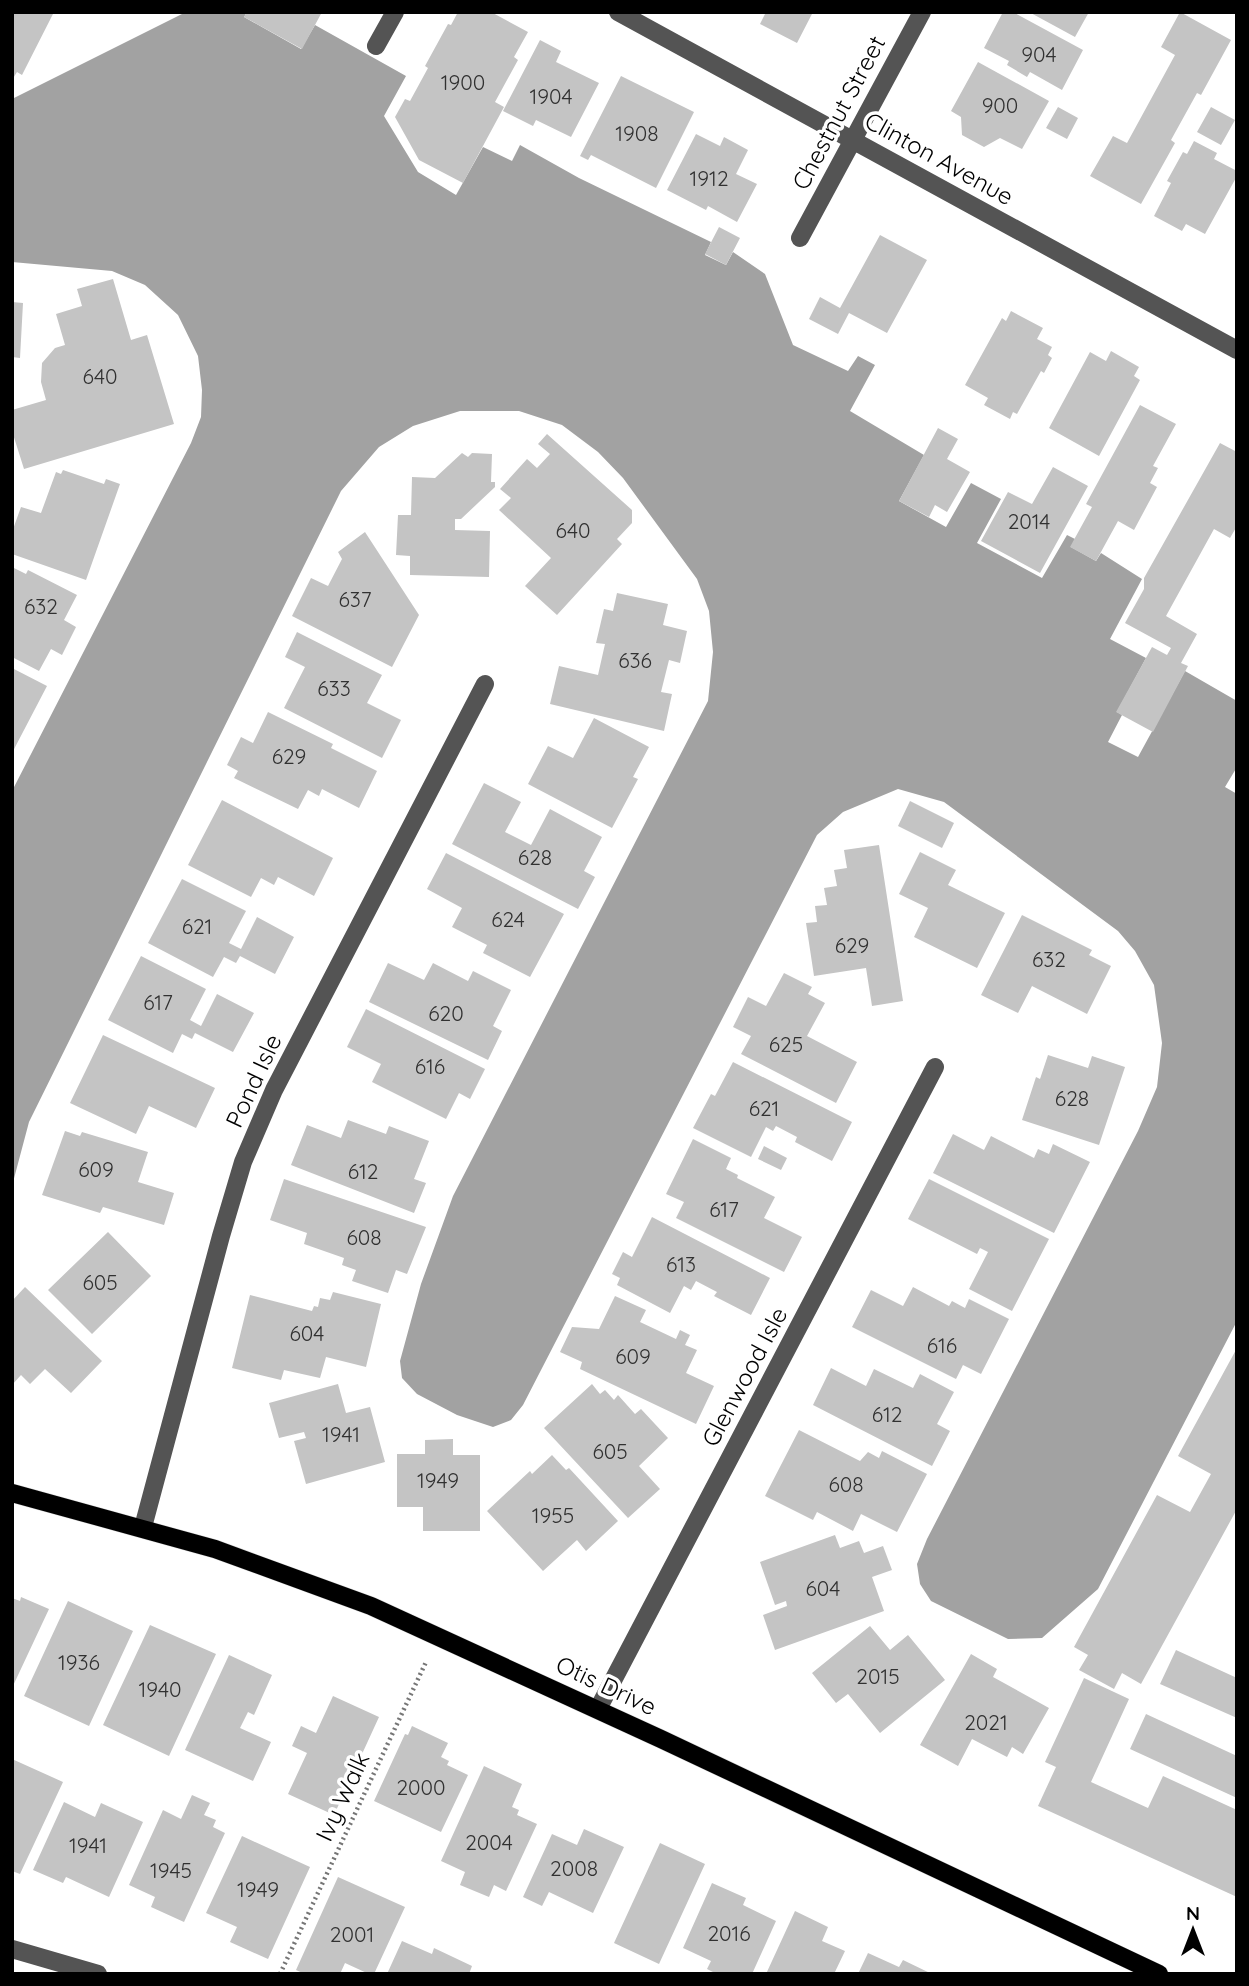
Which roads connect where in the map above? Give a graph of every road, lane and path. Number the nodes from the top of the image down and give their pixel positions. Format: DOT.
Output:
graph roads {
  1 [pos="395,12"];
  2 [pos="618,12"];
  3 [pos="922,12"];
  4 [pos="376,46"];
  5 [pos="853,139"];
  6 [pos="800,238"];
  7 [pos="1237,350"];
  8 [pos="485,684"];
  9 [pos="935,1066"];
  10 [pos="12,1493"];
  11 [pos="143,1528"];
  12 [pos="438,1635"];
  13 [pos="598,1709"];
  14 [pos="12,1949"];
  15 [pos="99,1974"];
  16 [pos="280,1974"];
  17 [pos="1159,1974"];
  1 -- 4 [label="street"];
  2 -- 5 [label="street, Clinton Avenue"];
  3 -- 5 [label="street, Chestnut Street"];
  5 -- 6 [label="street, Chestnut Street"];
  5 -- 7 [label="street, Clinton Avenue"];
  8 -- 11 [label="street, Pond Isle"];
  9 -- 13 [label="street, Glenwood Isle"];
  10 -- 11 [label="main road, Otis Drive"];
  11 -- 12 [label="main road, Otis Drive"];
  12 -- 13 [label="main road, Otis Drive"];
  12 -- 16 [label="path, Ivy Walk"];
  13 -- 17 [label="main road, Otis Drive"];
  14 -- 15 [label="street"];
}
